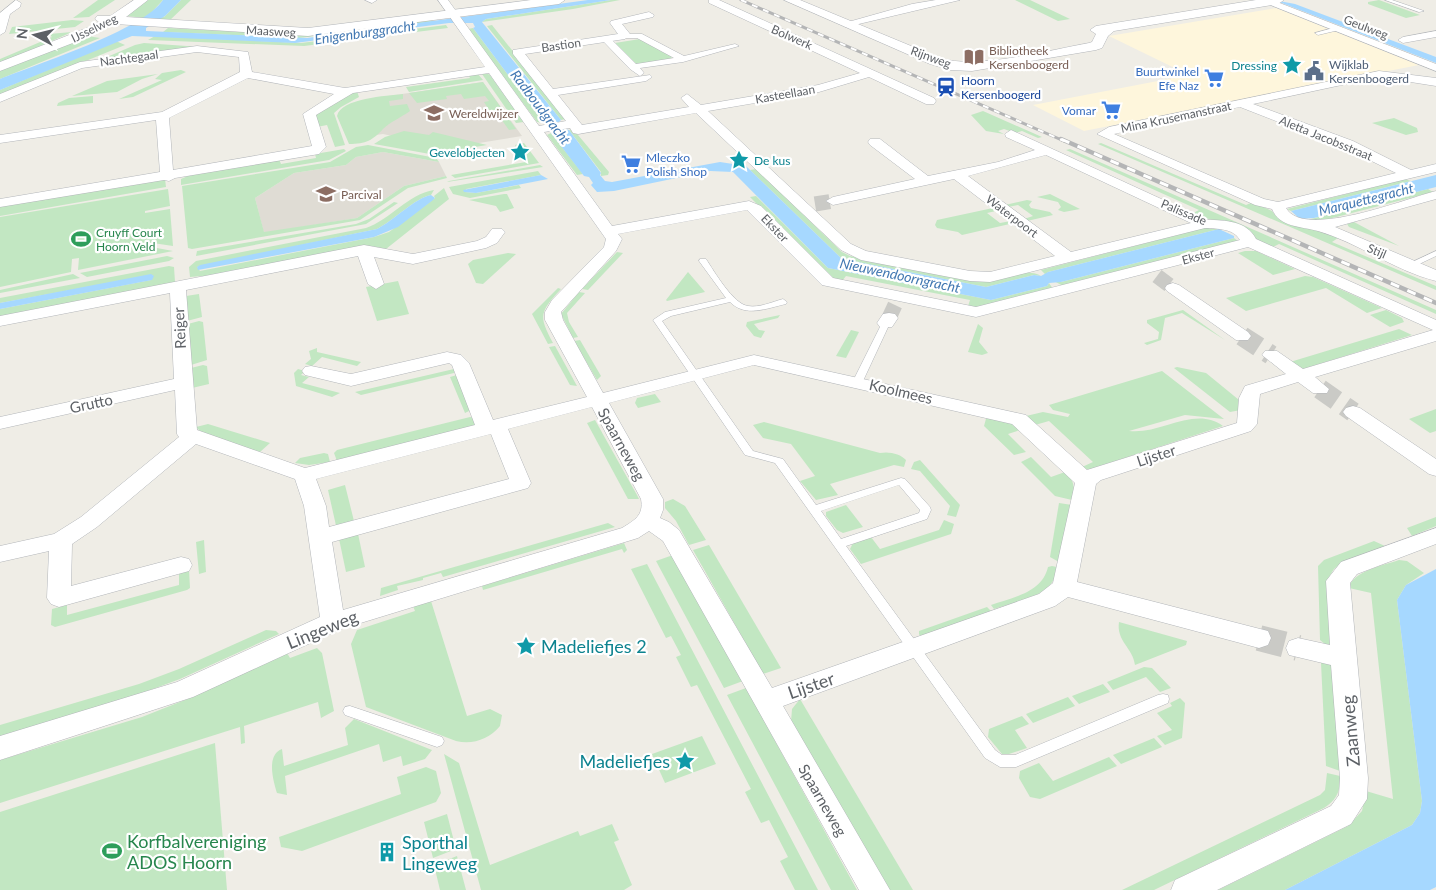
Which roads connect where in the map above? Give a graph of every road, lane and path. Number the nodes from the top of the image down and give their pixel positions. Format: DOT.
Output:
graph roads {
  1 [pos="130,0"];
  2 [pos="142,0"];
  3 [pos="442,0"];
  4 [pos="559,0"];
  5 [pos="790,0"];
  6 [pos="955,0"];
  7 [pos="1387,0"];
  8 [pos="713,1"];
  9 [pos="1270,1"];
  10 [pos="16,3"];
  11 [pos="1422,11"];
  12 [pos="648,15"];
  13 [pos="456,19"];
  14 [pos="105,20"];
  15 [pos="846,24"];
  16 [pos="0,27"];
  17 [pos="1337,29"];
  18 [pos="0,32"];
  19 [pos="1318,33"];
  20 [pos="1436,34"];
  21 [pos="626,36"];
  22 [pos="606,39"];
  23 [pos="735,46"];
  24 [pos="1428,50"];
  25 [pos="683,59"];
  26 [pos="851,65"];
  27 [pos="0,67"];
  28 [pos="633,67"];
  29 [pos="1436,68"];
  30 [pos="492,69"];
  31 [pos="830,71"];
  32 [pos="246,74"];
  33 [pos="869,74"];
  34 [pos="813,76"];
  35 [pos="646,77"];
  36 [pos="1436,82"];
  37 [pos="746,88"];
  38 [pos="345,92"];
  39 [pos="550,93"];
  40 [pos="707,94"];
  41 [pos="0,98"];
  42 [pos="687,98"];
  43 [pos="670,101"];
  44 [pos="930,101"];
  45 [pos="1241,103"];
  46 [pos="699,109"];
  47 [pos="165,115"];
  48 [pos="588,115"];
  49 [pos="558,125"];
  50 [pos="1011,134"];
  51 [pos="0,138"];
  52 [pos="875,142"];
  53 [pos="1047,151"];
  54 [pos="1436,168"];
  55 [pos="957,175"];
  56 [pos="1410,175"];
  57 [pos="168,176"];
  58 [pos="927,182"];
  59 [pos="1436,195"];
  60 [pos="833,201"];
  61 [pos="0,203"];
  62 [pos="1282,212"];
  63 [pos="1206,224"];
  64 [pos="1319,226"];
  65 [pos="611,231"];
  66 [pos="497,232"];
  67 [pos="1249,242"];
  68 [pos="364,250"];
  69 [pos="1436,253"];
  70 [pos="1068,258"];
  71 [pos="704,261"];
  72 [pos="1410,265"];
  73 [pos="1436,276"];
  74 [pos="376,284"];
  75 [pos="178,287"];
  76 [pos="1173,288"];
  77 [pos="732,300"];
  78 [pos="783,302"];
  79 [pos="892,310"];
  80 [pos="0,321"];
  81 [pos="1436,326"];
  82 [pos="1436,334"];
  83 [pos="1242,336"];
  84 [pos="1271,355"];
  85 [pos="311,371"];
  86 [pos="694,375"];
  87 [pos="1300,376"];
  88 [pos="858,381"];
  89 [pos="182,383"];
  90 [pos="1320,390"];
  91 [pos="598,400"];
  92 [pos="1353,412"];
  93 [pos="0,424"];
  94 [pos="492,427"];
  95 [pos="192,437"];
  96 [pos="1436,469"];
  97 [pos="304,475"];
  98 [pos="1086,481"];
  99 [pos="814,509"];
  100 [pos="647,521"];
  101 [pos="1436,536"];
  102 [pos="321,537"];
  103 [pos="61,540"];
  104 [pos="839,544"];
  105 [pos="0,554"];
  106 [pos="181,565"];
  107 [pos="1064,587"];
  108 [pos="333,622"];
  109 [pos="1259,638"];
  110 [pos="913,648"];
  111 [pos="1298,648"];
  112 [pos="1343,658"];
  113 [pos="1163,700"];
  114 [pos="766,701"];
  115 [pos="350,711"];
  116 [pos="437,742"];
  117 [pos="0,748"];
  118 [pos="875,890"];
  119 [pos="1186,890"];
  1 -- 14 [label="street, IJsselweg"];
  2 -- 14 [label="street, IJsselweg"];
  3 -- 13 [label="street"];
  4 -- 13 [label="street, Maasweg"];
  5 -- 15 [label="street, Rijnweg"];
  6 -- 15 [label="street"];
  7 -- 11 [label="lane"];
  8 -- 26 [label="street, Bolwerk"];
  9 -- 15 [label="street, Rijnweg"];
  9 -- 17 [label="street"];
  10 -- 16 [label="street"];
  12 -- 21 [label="street"];
  13 -- 14 [label="street, Maasweg"];
  13 -- 30 [label="street"];
  14 -- 27 [label="street, IJsselweg"];
  16 -- 18 [label="street"];
  17 -- 19 [label="lane"];
  17 -- 29 [label="street"];
  20 -- 24 [label="street, Geulweg"];
  21 -- 22 [label="street, Bastion"];
  21 -- 25 [label="street, Bastion"];
  22 -- 28 [label="street"];
  22 -- 39 [label="street, Bastion"];
  23 -- 25 [label="street"];
  25 -- 28 [label="street"];
  26 -- 31 [label="street, Kasteellaan"];
  26 -- 33 [label="street, Bolwerk"];
  28 -- 35 [label="street"];
  30 -- 38 [label="street"];
  30 -- 49 [label="street"];
  32 -- 38 [label="street"];
  32 -- 41 [label="street, Nachtegaal"];
  32 -- 47 [label="street"];
  33 -- 44 [label="street, Bolwerk"];
  33 -- 46 [label="street, Kasteellaan"];
  34 -- 37 [label="street, Kasteellaan"];
  35 -- 39 [label="street"];
  36 -- 45 [label="street, Mina Krusemanstraat"];
  38 -- 57 [label="street"];
  39 -- 49 [label="street"];
  40 -- 42 [label="street"];
  42 -- 43 [label="street"];
  42 -- 46 [label="street"];
  45 -- 56 [label="street, Aletta Jacobsstraat"];
  45 -- 62 [label="street, Mina Krusemanstraat"];
  46 -- 49 [label="street, Kasteellaan"];
  46 -- 70 [label="street"];
  47 -- 51 [label="street"];
  47 -- 57 [label="street"];
  48 -- 49 [label="street"];
  49 -- 65 [label="street"];
  50 -- 53 [label="street, Palissade"];
  52 -- 58 [label="street"];
  53 -- 55 [label="street"];
  53 -- 63 [label="street, Palissade"];
  54 -- 56 [label="street"];
  55 -- 58 [label="street"];
  55 -- 70 [label="street, Waterpoort"];
  56 -- 62 [label="street"];
  57 -- 61 [label="street"];
  58 -- 60 [label="street"];
  59 -- 64 [label="street, Stijl"];
  62 -- 64 [label="street, Stijl"];
  63 -- 67 [label="street, Palissade"];
  63 -- 70 [label="street"];
  64 -- 72 [label="street, Stijl"];
  65 -- 79 [label="street, Ekster"];
  65 -- 91 [label="street, Spaarneweg"];
  66 -- 68 [label="street, Reiger"];
  67 -- 79 [label="street, Ekster"];
  67 -- 81 [label="street, Palissade"];
  68 -- 74 [label="street"];
  68 -- 75 [label="street, Reiger"];
  69 -- 72 [label="lane"];
  71 -- 77 [label="lane"];
  72 -- 73 [label="street, Stijl"];
  75 -- 80 [label="street"];
  75 -- 89 [label="street, Reiger"];
  76 -- 83 [label="street"];
  77 -- 78 [label="lane"];
  77 -- 86 [label="lane"];
  79 -- 88 [label="lane"];
  82 -- 87 [label="street, Lijster"];
  84 -- 87 [label="street"];
  85 -- 94 [label="street"];
  86 -- 88 [label="street, Koolmees"];
  86 -- 91 [label="street, Koolmees"];
  86 -- 99 [label="lane"];
  87 -- 90 [label="street"];
  87 -- 98 [label="street, Lijster"];
  88 -- 98 [label="street, Koolmees"];
  89 -- 93 [label="street, Grutto"];
  89 -- 95 [label="street, Reiger"];
  91 -- 94 [label="street"];
  91 -- 100 [label="street, Spaarneweg"];
  92 -- 96 [label="street"];
  94 -- 97 [label="street"];
  94 -- 102 [label="street"];
  95 -- 97 [label="street"];
  95 -- 103 [label="street"];
  97 -- 102 [label="street"];
  98 -- 107 [label="street"];
  99 -- 104 [label="lane"];
  99 -- 104 [label="lane"];
  100 -- 108 [label="street, Lingeweg"];
  100 -- 114 [label="street, Spaarneweg"];
  101 -- 112 [label="street, Zaanweg"];
  102 -- 108 [label="street"];
  103 -- 105 [label="street"];
  103 -- 106 [label="street"];
  104 -- 110 [label="lane"];
  107 -- 109 [label="street"];
  107 -- 110 [label="street, Lijster"];
  108 -- 117 [label="street, Lingeweg"];
  110 -- 113 [label="lane"];
  110 -- 114 [label="street, Lijster"];
  111 -- 112 [label="street"];
  112 -- 119 [label="street, Zaanweg"];
  114 -- 118 [label="street, Spaarneweg"];
  115 -- 116 [label="lane"];
}
